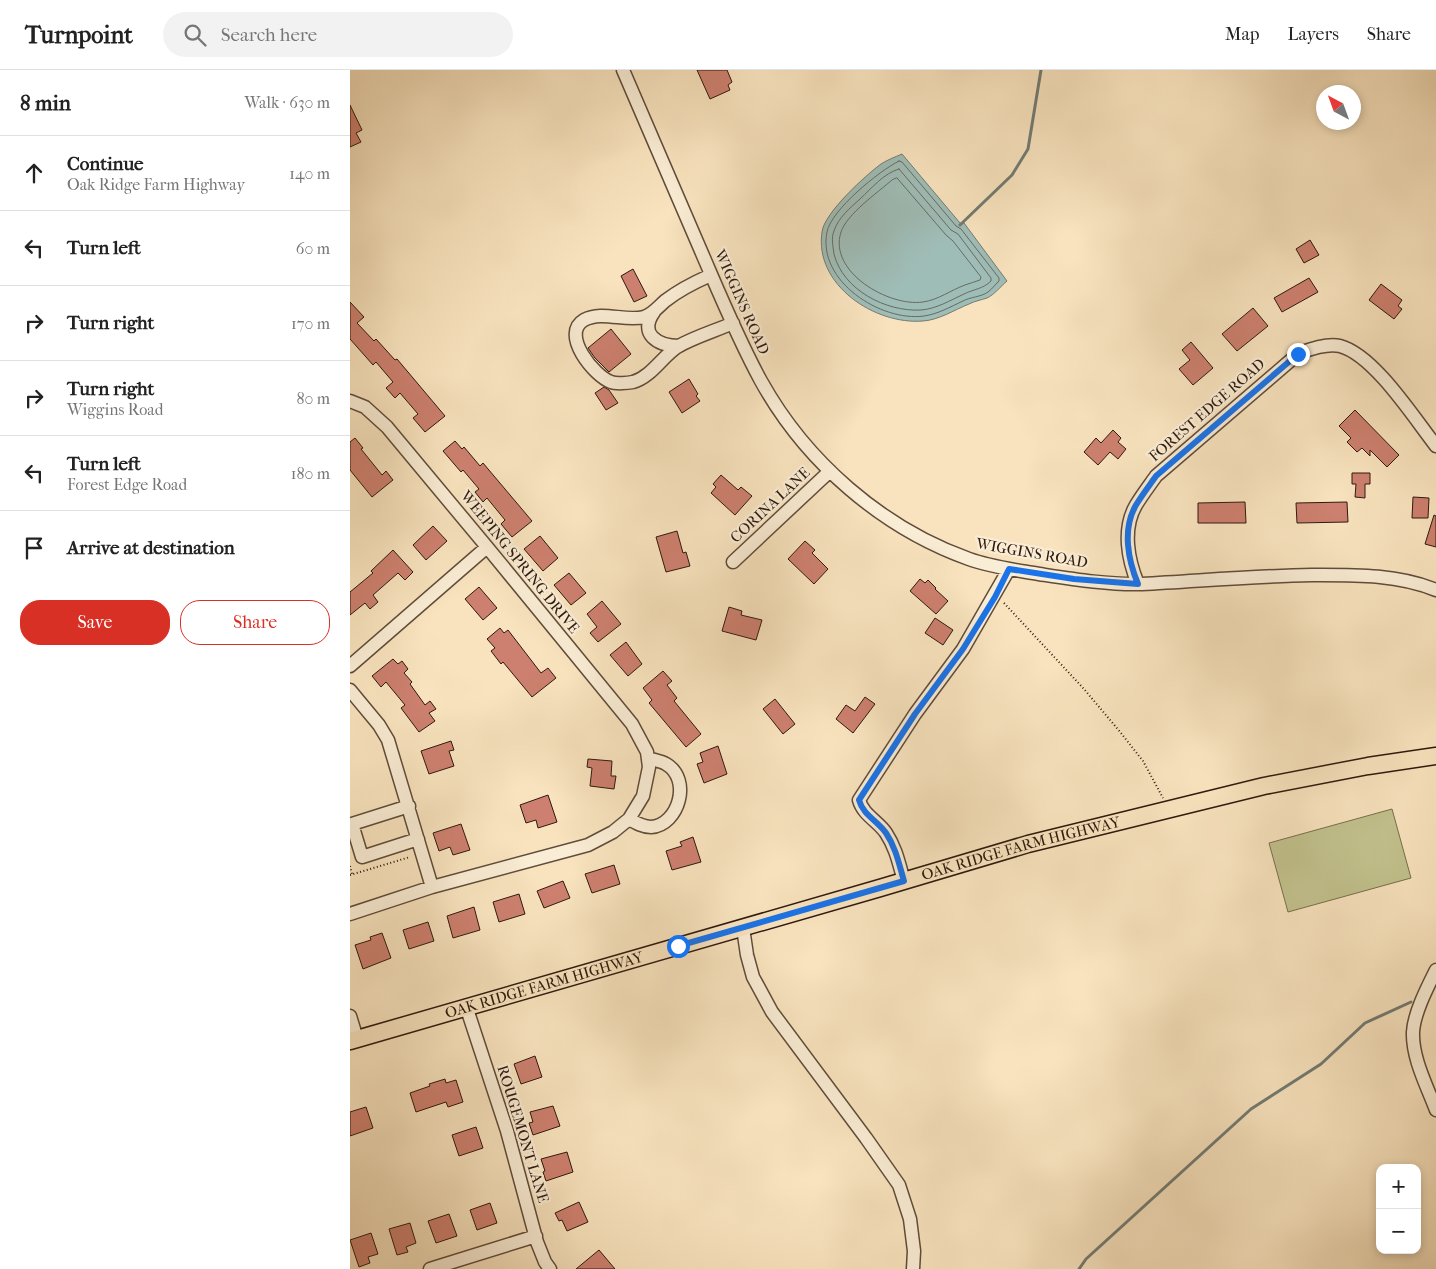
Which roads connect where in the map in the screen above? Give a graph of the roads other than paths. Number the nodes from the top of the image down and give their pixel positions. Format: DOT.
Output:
graph roads {
  1 [pos="623,70"];
  2 [pos="711,275"];
  3 [pos="654,312"];
  4 [pos="733,323"];
  5 [pos="679,346"];
  6 [pos="350,401"];
  7 [pos="1436,446"];
  8 [pos="830,471"];
  9 [pos="488,547"];
  10 [pos="733,562"];
  11 [pos="1009,569"];
  12 [pos="1138,584"];
  13 [pos="1436,590"];
  14 [pos="350,666"];
  15 [pos="350,690"];
  16 [pos="1436,756"];
  17 [pos="648,758"];
  18 [pos="408,806"];
  19 [pos="629,819"];
  20 [pos="418,839"];
  21 [pos="904,881"];
  22 [pos="432,887"];
  23 [pos="350,914"];
  24 [pos="743,928"];
  25 [pos="1436,970"];
  26 [pos="466,1006"];
  27 [pos="350,1016"];
  28 [pos="353,1039"];
  29 [pos="1436,1110"];
  30 [pos="536,1236"];
  31 [pos="430,1269"];
  32 [pos="550,1269"];
  33 [pos="913,1269"];
  1 -- 2 [label="street, WIGGINS ROAD"];
  2 -- 3 [label="street"];
  2 -- 4 [label="street, WIGGINS ROAD"];
  3 -- 5 [label="street"];
  3 -- 5 [label="street"];
  4 -- 5 [label="street"];
  4 -- 8 [label="street, WIGGINS ROAD"];
  6 -- 9 [label="street, WEEPING SPRING DRIVE"];
  7 -- 12 [label="street, FOREST EDGE ROAD"];
  8 -- 10 [label="street, CORINA LANE"];
  8 -- 11 [label="street, WIGGINS ROAD"];
  9 -- 14 [label="street"];
  9 -- 17 [label="street, WEEPING SPRING DRIVE"];
  11 -- 12 [label="street, WIGGINS ROAD"];
  11 -- 21 [label="street"];
  12 -- 13 [label="street, WIGGINS ROAD"];
  15 -- 18 [label="street"];
  16 -- 21 [label="main road, OAK RIDGE FARM HIGHWAY"];
  17 -- 19 [label="street, WEEPING SPRING DRIVE"];
  17 -- 19 [label="street"];
  18 -- 20 [label="street"];
  18 -- 20 [label="street"];
  19 -- 22 [label="street, WEEPING SPRING DRIVE"];
  20 -- 22 [label="street"];
  21 -- 24 [label="main road, OAK RIDGE FARM HIGHWAY"];
  22 -- 23 [label="street, WEEPING SPRING DRIVE"];
  24 -- 26 [label="main road, OAK RIDGE FARM HIGHWAY"];
  24 -- 33 [label="street"];
  25 -- 29 [label="street"];
  26 -- 28 [label="main road, OAK RIDGE FARM HIGHWAY"];
  26 -- 30 [label="street, ROUGEMONT LANE"];
  27 -- 28 [label="street"];
  30 -- 31 [label="street"];
  30 -- 32 [label="street, ROUGEMONT LANE"];
}
